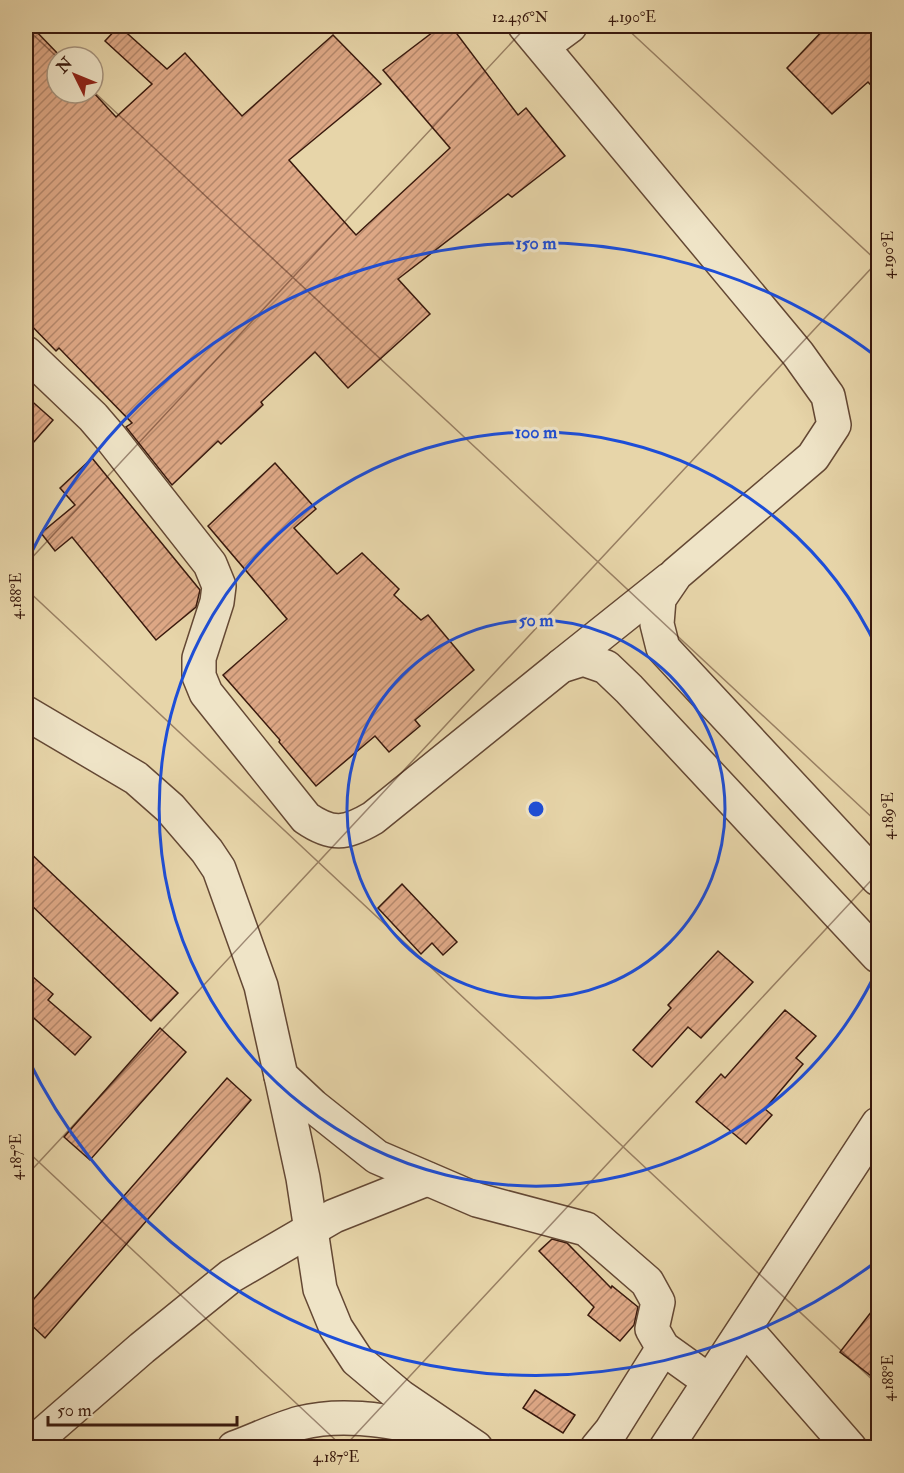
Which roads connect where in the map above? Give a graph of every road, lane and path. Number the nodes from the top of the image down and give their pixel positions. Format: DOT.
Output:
graph roads {
  1 [pos="570,26"];
  2 [pos="534,36"];
  3 [pos="26,353"];
  4 [pos="676,574"];
  5 [pos="561,666"];
  6 [pos="26,714"];
  7 [pos="879,879"];
  8 [pos="879,956"];
  9 [pos="281,1076"];
  10 [pos="879,1124"];
  11 [pos="427,1179"];
  12 [pos="312,1229"];
  13 [pos="746,1329"];
  14 [pos="663,1348"];
  15 [pos="709,1381"];
  16 [pos="404,1414"];
  17 [pos="465,1440"];
  18 [pos="27,1448"];
  19 [pos="234,1448"];
  20 [pos="375,1448"];
  21 [pos="597,1448"];
  22 [pos="666,1448"];
  23 [pos="850,1448"];
  1 -- 2 [label="street"];
  2 -- 4 [label="street"];
  3 -- 5 [label="street"];
  4 -- 5 [label="street"];
  4 -- 7 [label="street"];
  5 -- 8 [label="street"];
  6 -- 9 [label="street"];
  9 -- 11 [label="street"];
  9 -- 12 [label="street"];
  10 -- 13 [label="street"];
  11 -- 12 [label="street"];
  11 -- 14 [label="street"];
  12 -- 16 [label="street"];
  12 -- 18 [label="street"];
  13 -- 15 [label="street"];
  13 -- 23 [label="street"];
  14 -- 15 [label="street"];
  14 -- 21 [label="street"];
  15 -- 22 [label="street"];
  16 -- 17 [label="street"];
  16 -- 19 [label="street"];
  16 -- 20 [label="street"];
}
